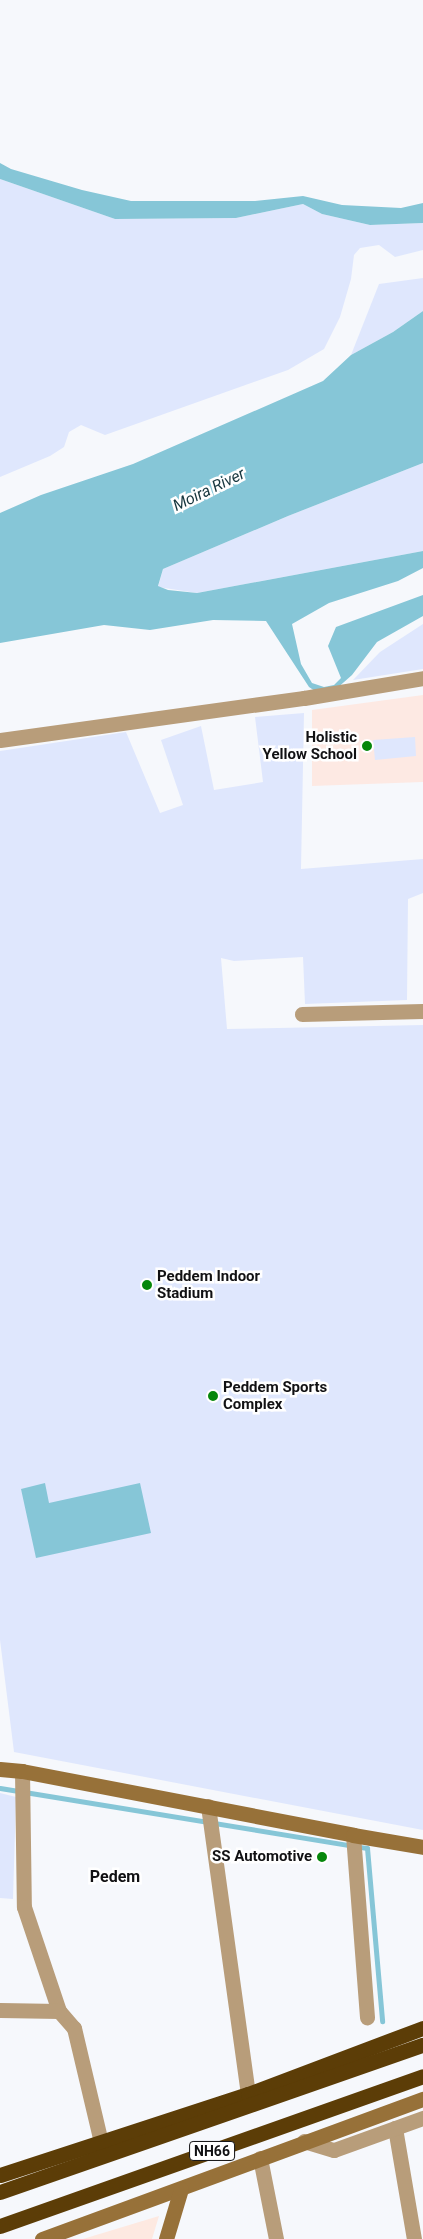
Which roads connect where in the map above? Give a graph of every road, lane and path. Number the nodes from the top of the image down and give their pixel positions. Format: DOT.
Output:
graph roads {
  1 [pos="423,678"];
  2 [pos="0,740"];
  3 [pos="423,1011"];
  4 [pos="302,1014"];
  5 [pos="0,1769"];
  6 [pos="22,1771"];
  7 [pos="208,1806"];
  8 [pos="354,1835"];
  9 [pos="423,1847"];
  10 [pos="0,2010"];
  11 [pos="59,2011"];
  12 [pos="368,2017"];
  13 [pos="423,2028"];
  14 [pos="423,2045"];
  15 [pos="423,2076"];
  16 [pos="248,2094"];
  17 [pos="423,2099"];
  18 [pos="423,2118"];
  19 [pos="395,2128"];
  20 [pos="304,2141"];
  21 [pos="101,2142"];
  22 [pos="260,2158"];
  23 [pos="0,2175"];
  24 [pos="181,2189"];
  25 [pos="0,2192"];
  26 [pos="0,2226"];
  27 [pos="42,2239"];
  28 [pos="166,2239"];
  29 [pos="276,2239"];
  30 [pos="414,2239"];
  1 -- 2 [label="street"];
  3 -- 4 [label="street"];
  5 -- 6 [label="street"];
  6 -- 7 [label="street"];
  6 -- 11 [label="street"];
  7 -- 8 [label="street"];
  7 -- 16 [label="street"];
  8 -- 9 [label="street"];
  8 -- 12 [label="street"];
  10 -- 11 [label="street"];
  11 -- 21 [label="street"];
  13 -- 16 [label="highway"];
  14 -- 25 [label="highway, NH66"];
  15 -- 26 [label="highway, NH66"];
  16 -- 21 [label="highway"];
  17 -- 20 [label="street"];
  18 -- 19 [label="street"];
  19 -- 20 [label="street"];
  19 -- 30 [label="street"];
  20 -- 22 [label="street"];
  21 -- 23 [label="highway"];
  22 -- 24 [label="street"];
  22 -- 29 [label="street"];
  24 -- 27 [label="street"];
  24 -- 28 [label="street"];
}
